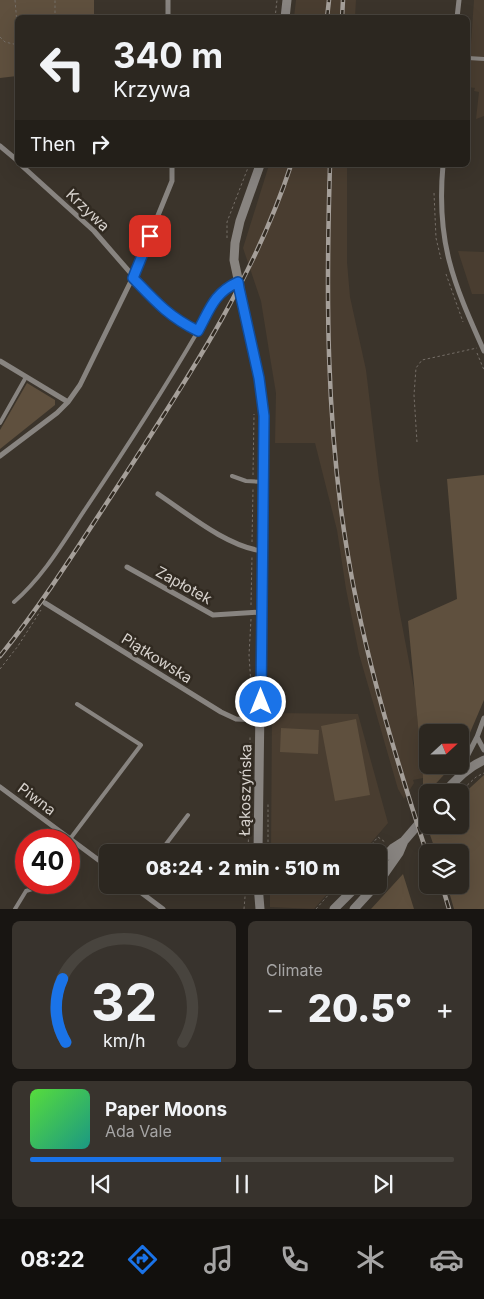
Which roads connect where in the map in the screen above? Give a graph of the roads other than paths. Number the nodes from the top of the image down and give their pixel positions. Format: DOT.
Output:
graph roads {
  1 [pos="168,0"];
  2 [pos="286,0"];
  3 [pos="459,0"];
  4 [pos="168,15"];
  5 [pos="285,15"];
  6 [pos="457,15"];
  7 [pos="470,58"];
  8 [pos="484,59"];
  9 [pos="0,146"];
  10 [pos="15,159"];
  11 [pos="24,167"];
  12 [pos="172,167"];
  13 [pos="259,167"];
  14 [pos="443,167"];
  15 [pos="133,278"];
  16 [pos="238,282"];
  17 [pos="198,331"];
  18 [pos="483,349"];
  19 [pos="0,361"];
  20 [pos="26,377"];
  21 [pos="68,402"];
  22 [pos="0,423"];
  23 [pos="0,456"];
  24 [pos="232,476"];
  25 [pos="264,482"];
  26 [pos="158,494"];
  27 [pos="262,552"];
  28 [pos="127,567"];
  29 [pos="14,602"];
  30 [pos="45,603"];
  31 [pos="261,612"];
  32 [pos="76,704"];
  33 [pos="484,718"];
  34 [pos="261,720"];
  35 [pos="477,736"];
  36 [pos="484,750"];
  37 [pos="484,760"];
  38 [pos="456,780"];
  39 [pos="452,784"];
  40 [pos="0,787"];
  41 [pos="188,815"];
  42 [pos="419,824"];
  43 [pos="57,829"];
  44 [pos="78,829"];
  45 [pos="404,841"];
  46 [pos="166,844"];
  47 [pos="258,844"];
  48 [pos="80,846"];
  49 [pos="387,855"];
  50 [pos="99,860"];
  51 [pos="387,870"];
  52 [pos="24,894"];
  53 [pos="144,894"];
  54 [pos="259,894"];
  55 [pos="349,894"];
  56 [pos="368,894"];
  57 [pos="15,909"];
  58 [pos="163,909"];
  59 [pos="260,909"];
  60 [pos="334,909"];
  61 [pos="354,909"];
  1 -- 4 [label="street"];
  2 -- 5 [label="street"];
  3 -- 6 [label="street"];
  7 -- 8 [label="lane"];
  9 -- 10 [label="street"];
  11 -- 15 [label="street, Krzywa"];
  12 -- 15 [label="street"];
  13 -- 16 [label="street, Łąkoszyńska"];
  14 -- 18 [label="street"];
  15 -- 17 [label="street, Krzywa"];
  15 -- 21 [label="street"];
  16 -- 17 [label="street"];
  16 -- 25 [label="street, Łąkoszyńska"];
  17 -- 29 [label="lane"];
  19 -- 20 [label="street"];
  20 -- 21 [label="street"];
  20 -- 22 [label="lane"];
  21 -- 23 [label="street"];
  24 -- 25 [label="lane"];
  25 -- 27 [label="street, Łąkoszyńska"];
  26 -- 27 [label="street"];
  27 -- 31 [label="street, Łąkoszyńska"];
  28 -- 31 [label="street, Zapłotek"];
  30 -- 34 [label="street, Piątkowska"];
  31 -- 34 [label="street, Łąkoszyńska"];
  32 -- 44 [label="lane"];
  33 -- 35 [label="street"];
  34 -- 47 [label="street, Łąkoszyńska"];
  35 -- 36 [label="street"];
  35 -- 38 [label="street"];
  37 -- 38 [label="street"];
  38 -- 39 [label="street"];
  40 -- 43 [label="street, Piwna"];
  41 -- 46 [label="lane"];
  42 -- 45 [label="street"];
  45 -- 49 [label="street"];
  45 -- 51 [label="street"];
  48 -- 50 [label="street, Piwna"];
  52 -- 57 [label="lane"];
  53 -- 58 [label="street"];
  54 -- 59 [label="street"];
  55 -- 60 [label="street"];
  56 -- 61 [label="street"];
}
